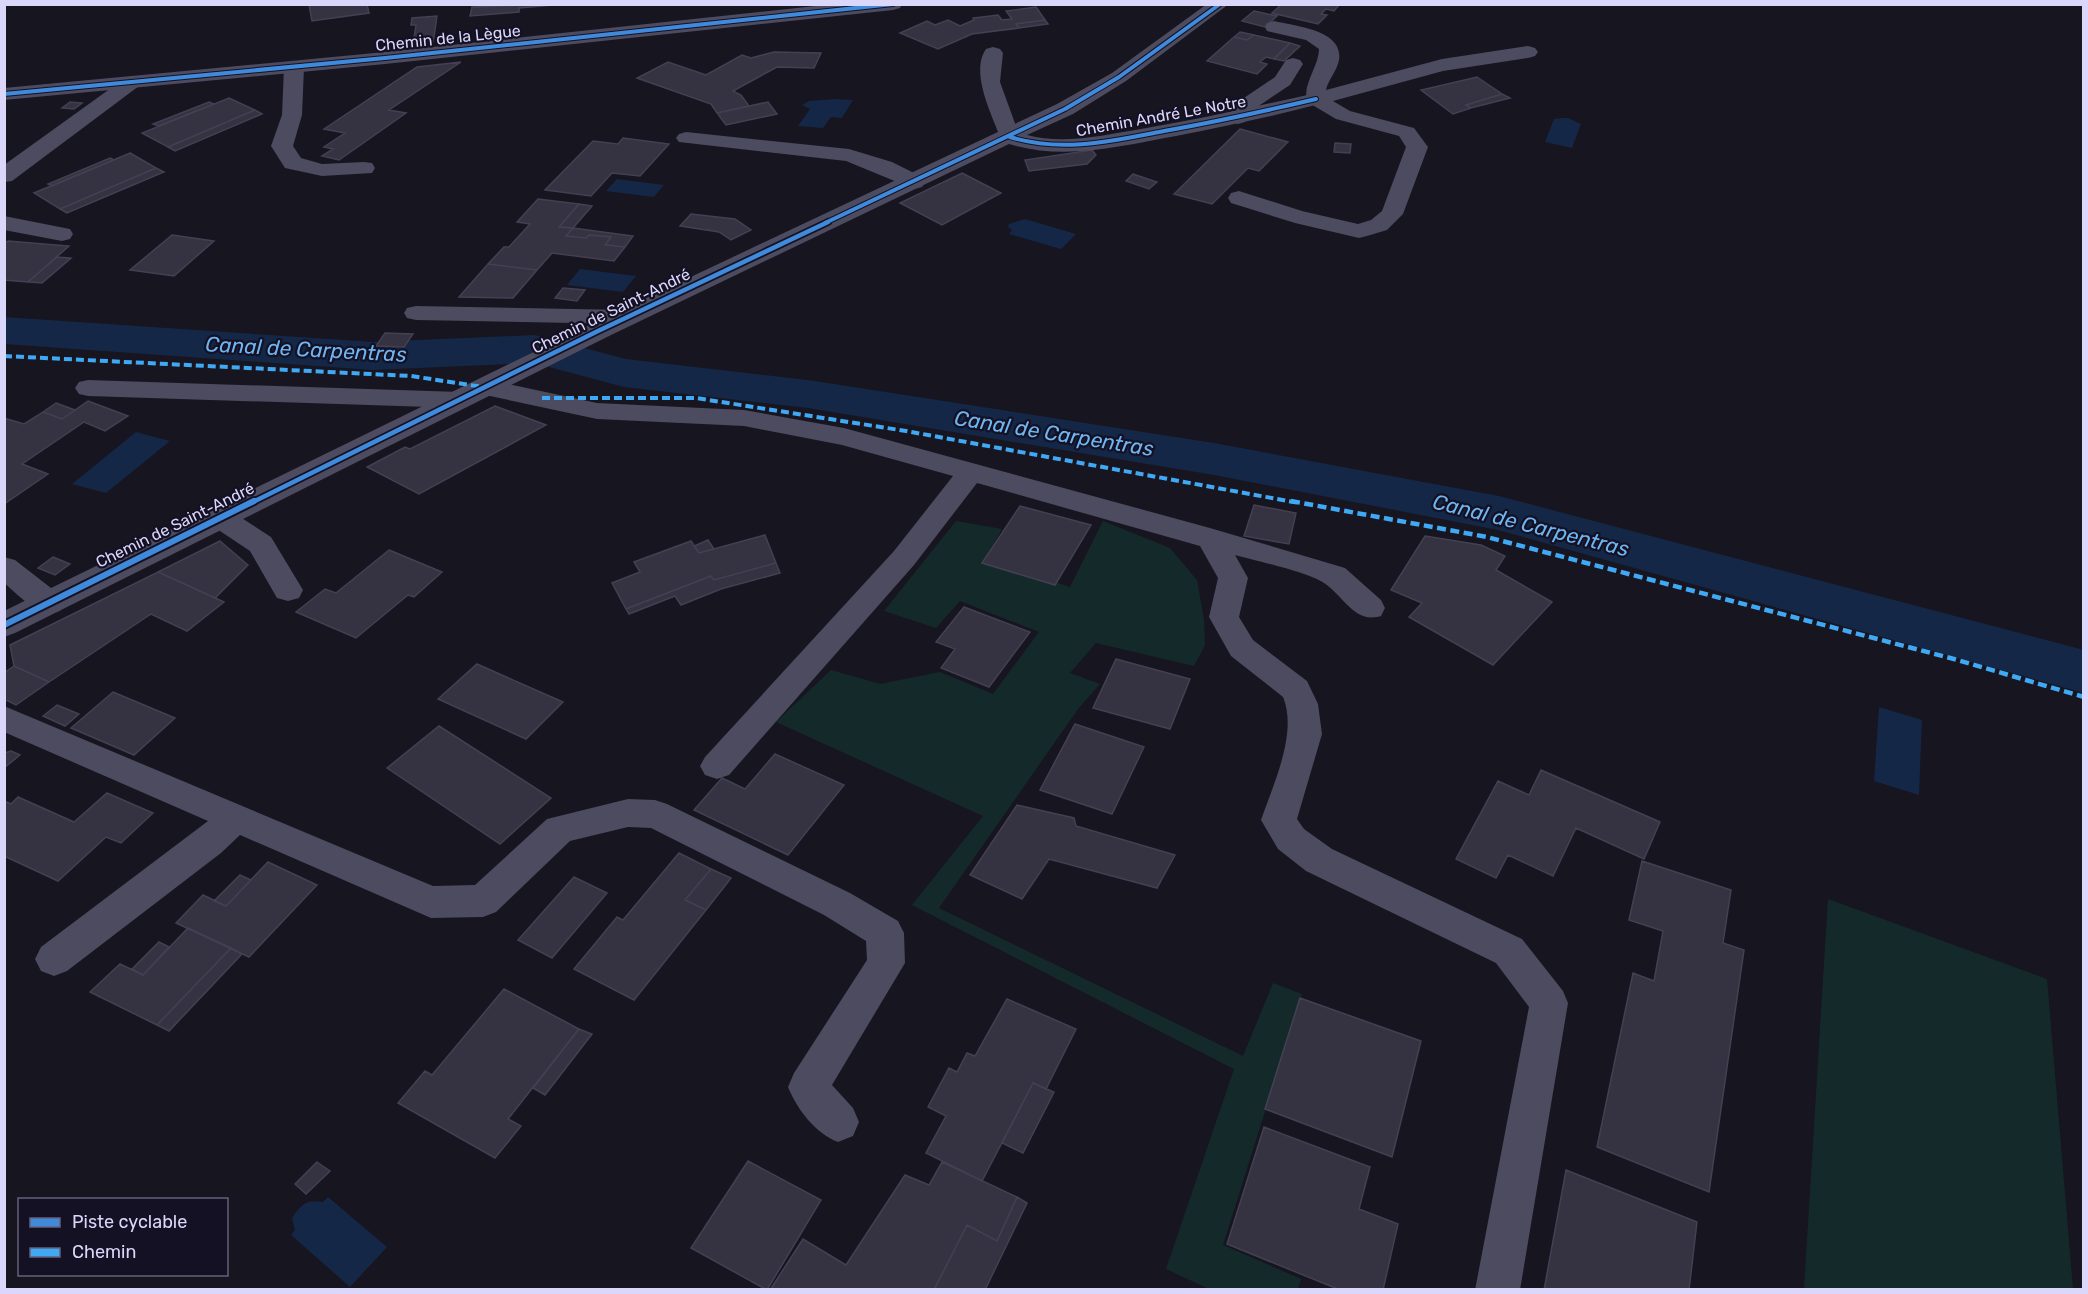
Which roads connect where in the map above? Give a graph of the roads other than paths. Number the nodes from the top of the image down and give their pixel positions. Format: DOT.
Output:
graph roads {
  1 [pos="893,4"];
  2 [pos="1220,4"];
  3 [pos="796,10"];
  4 [pos="1274,27"];
  5 [pos="993,52"];
  6 [pos="1528,52"];
  7 [pos="1293,64"];
  8 [pos="294,67"];
  9 [pos="132,82"];
  10 [pos="4,94"];
  11 [pos="1316,99"];
  12 [pos="1238,118"];
  13 [pos="1010,137"];
  14 [pos="686,138"];
  15 [pos="364,168"];
  16 [pos="4,176"];
  17 [pos="914,182"];
  18 [pos="1239,198"];
  19 [pos="4,223"];
  20 [pos="62,234"];
  21 [pos="416,313"];
  22 [pos="627,317"];
  23 [pos="485,387"];
  24 [pos="88,388"];
  25 [pos="971,472"];
  26 [pos="221,518"];
  27 [pos="1210,538"];
  28 [pos="4,567"];
  29 [pos="288,590"];
  30 [pos="49,603"];
  31 [pos="1370,608"];
  32 [pos="4,625"];
  33 [pos="4,718"];
  34 [pos="717,766"];
  35 [pos="236,818"];
  36 [pos="54,959"];
  37 [pos="838,1122"];
  38 [pos="1497,1290"];
  1 -- 3 [label="street, Chemin de la Lègue"];
  2 -- 13 [label="street, Chemin de Saint-André"];
  3 -- 8 [label="street, Chemin de la Lègue"];
  4 -- 11 [label="lane"];
  5 -- 13 [label="lane"];
  6 -- 11 [label="lane"];
  7 -- 12 [label="lane"];
  8 -- 9 [label="street, Chemin de la Lègue"];
  8 -- 15 [label="lane"];
  9 -- 10 [label="street, Chemin de la Lègue"];
  9 -- 16 [label="lane"];
  11 -- 12 [label="street, Chemin André Le Notre"];
  11 -- 18 [label="lane"];
  12 -- 13 [label="street, Chemin André Le Notre"];
  13 -- 17 [label="street, Chemin de Saint-André"];
  14 -- 17 [label="lane"];
  17 -- 22 [label="street, Chemin de Saint-André"];
  19 -- 20 [label="lane"];
  21 -- 22 [label="lane"];
  22 -- 23 [label="street, Chemin de Saint-André"];
  23 -- 24 [label="lane"];
  23 -- 25 [label="lane"];
  23 -- 26 [label="street, Chemin de Saint-André"];
  25 -- 27 [label="lane"];
  25 -- 34 [label="lane"];
  26 -- 29 [label="lane"];
  26 -- 30 [label="street, Chemin de Saint-André"];
  27 -- 31 [label="lane"];
  27 -- 38 [label="lane"];
  28 -- 30 [label="lane"];
  30 -- 32 [label="street, Chemin de Saint-André"];
  33 -- 35 [label="lane"];
  35 -- 36 [label="lane"];
  35 -- 37 [label="lane"];
}
